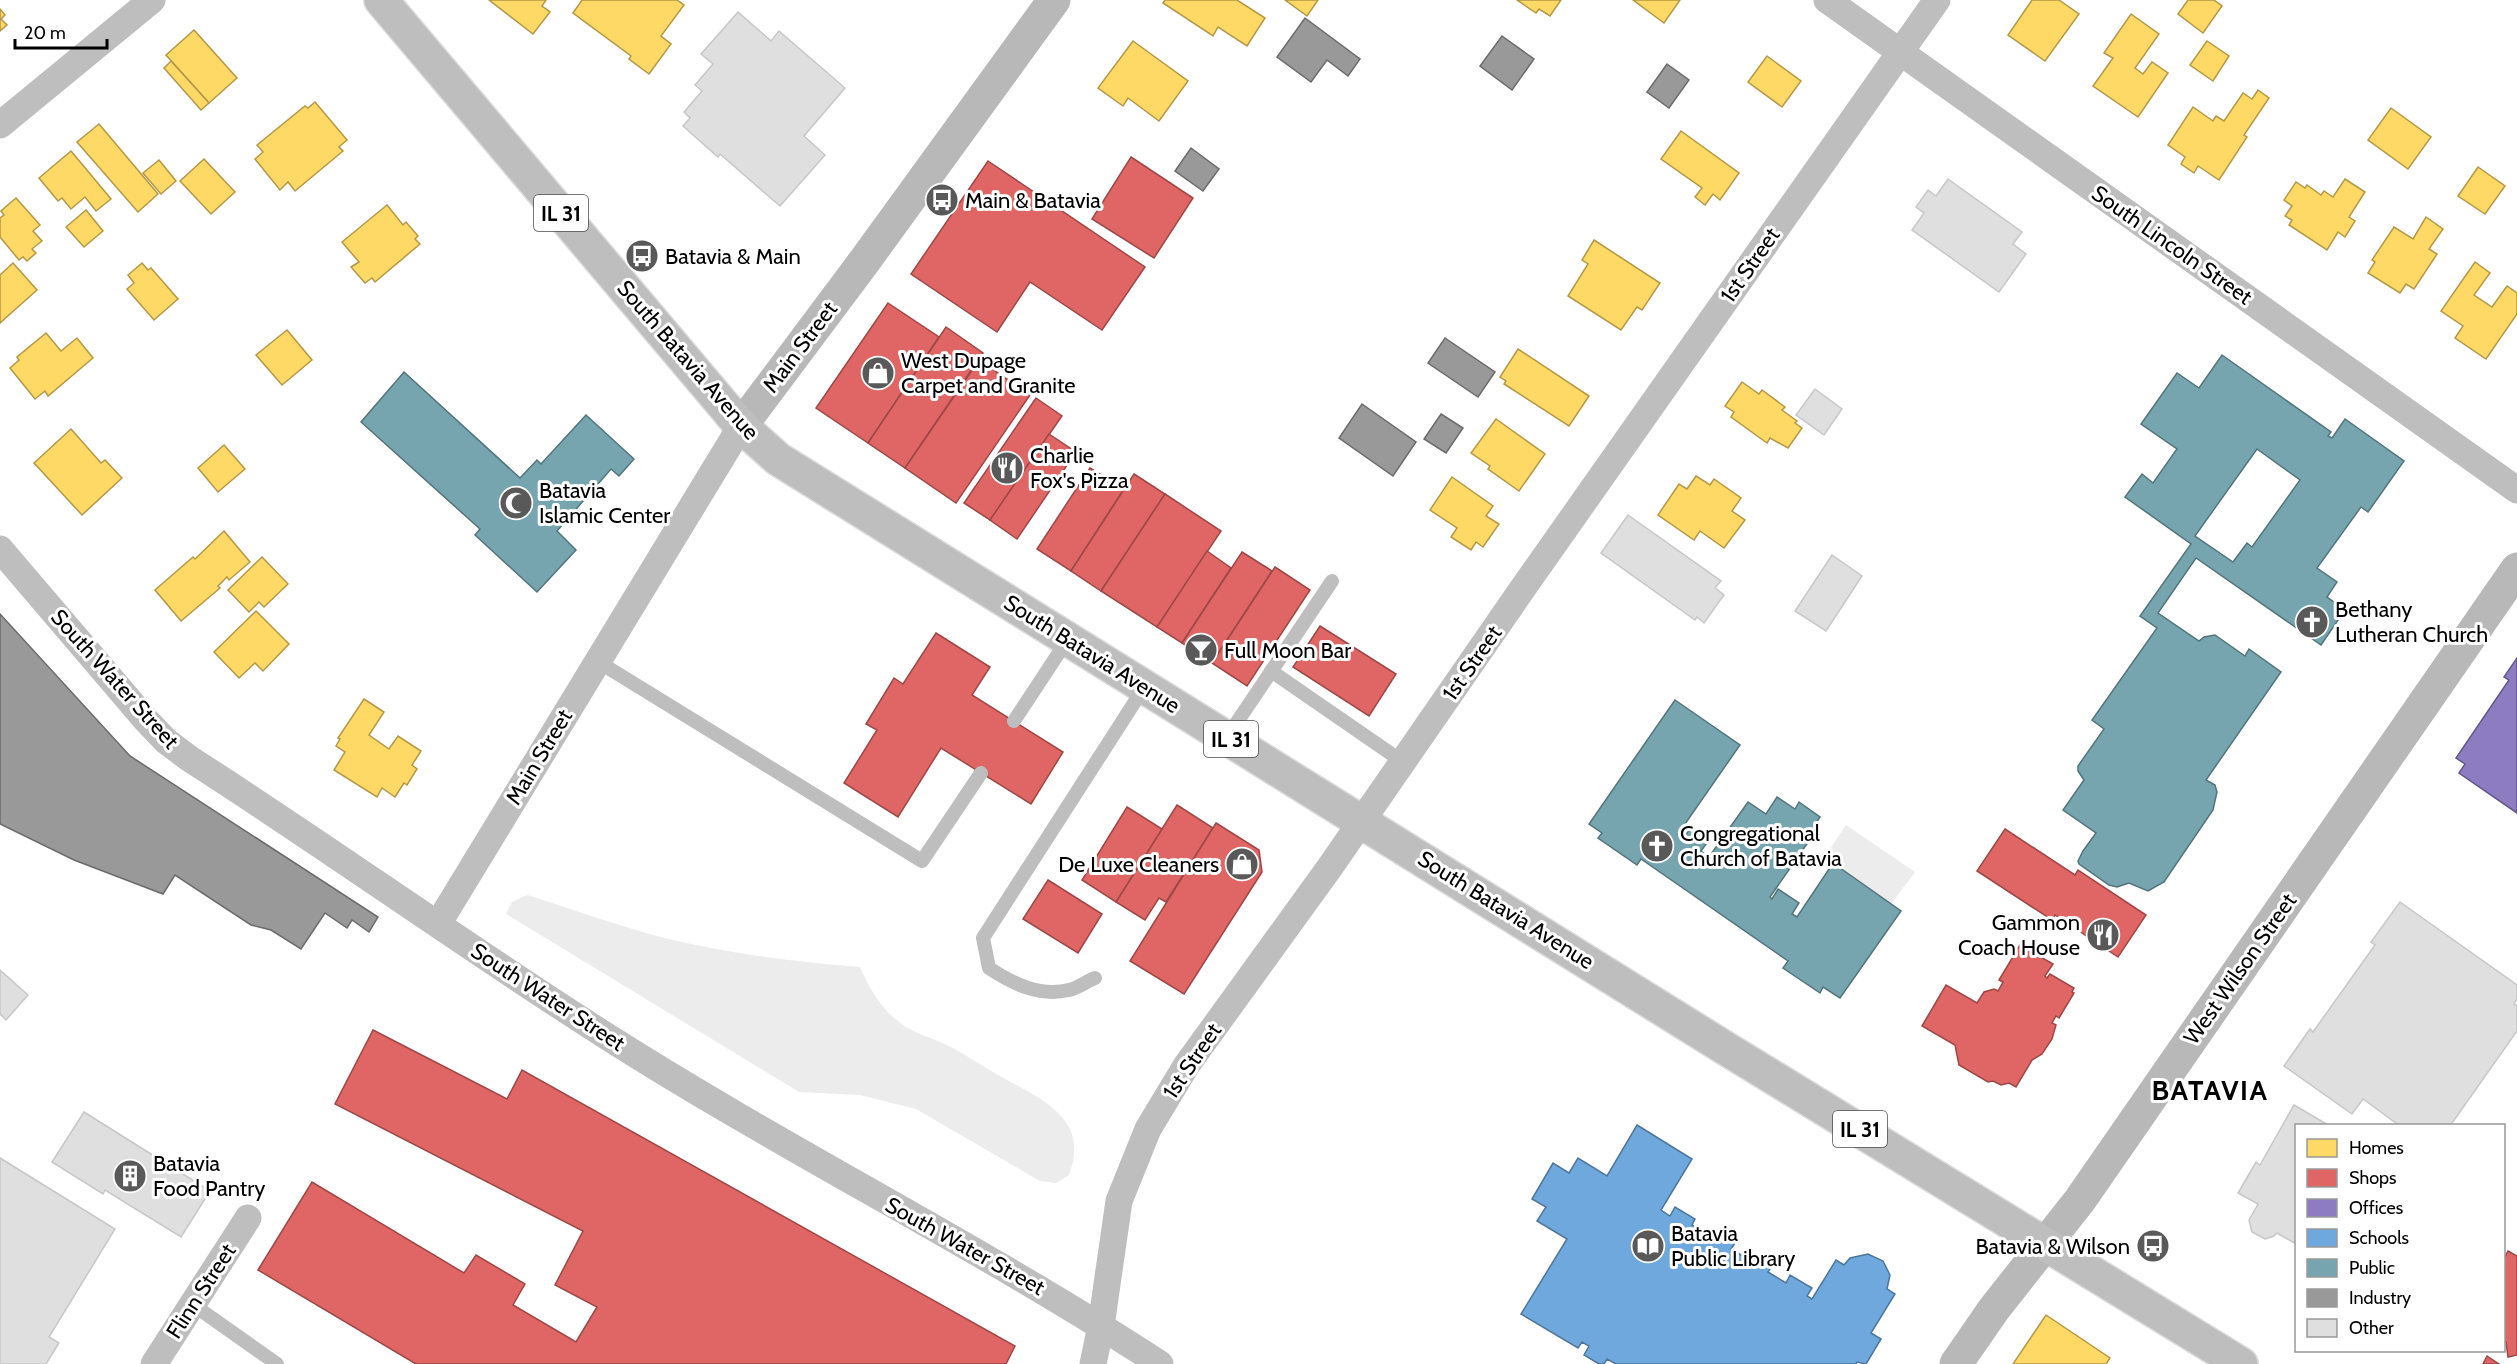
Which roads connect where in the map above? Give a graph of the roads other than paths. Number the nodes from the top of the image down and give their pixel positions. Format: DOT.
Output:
graph roads {
  1 [pos="152,0"];
  2 [pos="381,0"];
  3 [pos="1054,0"];
  4 [pos="1827,0"];
  5 [pos="1937,0"];
  6 [pos="1900,52"];
  7 [pos="0,125"];
  8 [pos="741,426"];
  9 [pos="2517,490"];
  10 [pos="0,549"];
  11 [pos="2517,569"];
  12 [pos="1332,581"];
  13 [pos="1068,639"];
  14 [pos="597,661"];
  15 [pos="1271,671"];
  16 [pos="1145,686"];
  17 [pos="1014,721"];
  18 [pos="1227,737"];
  19 [pos="1403,762"];
  20 [pos="981,773"];
  21 [pos="1362,821"];
  22 [pos="438,924"];
  23 [pos="1095,978"];
  24 [pos="248,1218"];
  25 [pos="2046,1244"];
  26 [pos="192,1304"];
  27 [pos="1101,1326"];
  28 [pos="154,1364"];
  29 [pos="277,1364"];
  30 [pos="1093,1364"];
  31 [pos="1160,1364"];
  32 [pos="1956,1364"];
  33 [pos="2241,1364"];
  1 -- 7 [label="street"];
  2 -- 8 [label="main road, South Batavia Avenue / IL 31"];
  3 -- 8 [label="main road, Main Street"];
  4 -- 6 [label="street, South Lincoln Street"];
  5 -- 6 [label="street, 1st Street"];
  6 -- 9 [label="street, South Lincoln Street"];
  6 -- 19 [label="street, 1st Street"];
  8 -- 13 [label="main road, South Batavia Avenue / IL 31"];
  8 -- 14 [label="street, Main Street"];
  10 -- 22 [label="street, South Water Street"];
  11 -- 25 [label="main road, West Wilson Street"];
  12 -- 15 [label="lane"];
  13 -- 16 [label="main road, South Batavia Avenue / IL 31"];
  13 -- 17 [label="lane"];
  14 -- 20 [label="lane"];
  14 -- 22 [label="street, Main Street"];
  15 -- 18 [label="lane"];
  15 -- 19 [label="lane"];
  16 -- 18 [label="main road, South Batavia Avenue / IL 31"];
  16 -- 23 [label="lane"];
  18 -- 21 [label="main road, South Batavia Avenue / IL 31"];
  19 -- 21 [label="street, 1st Street"];
  21 -- 25 [label="main road, South Batavia Avenue / IL 31"];
  21 -- 27 [label="street, 1st Street"];
  22 -- 27 [label="street, South Water Street"];
  24 -- 26 [label="street, Flinn Street"];
  25 -- 32 [label="main road, West Wilson Street"];
  25 -- 33 [label="main road, IL 31"];
  26 -- 28 [label="street, Flinn Street"];
  26 -- 29 [label="lane"];
  27 -- 30 [label="street, 1st Street"];
  27 -- 31 [label="street, South Water Street"];
}
